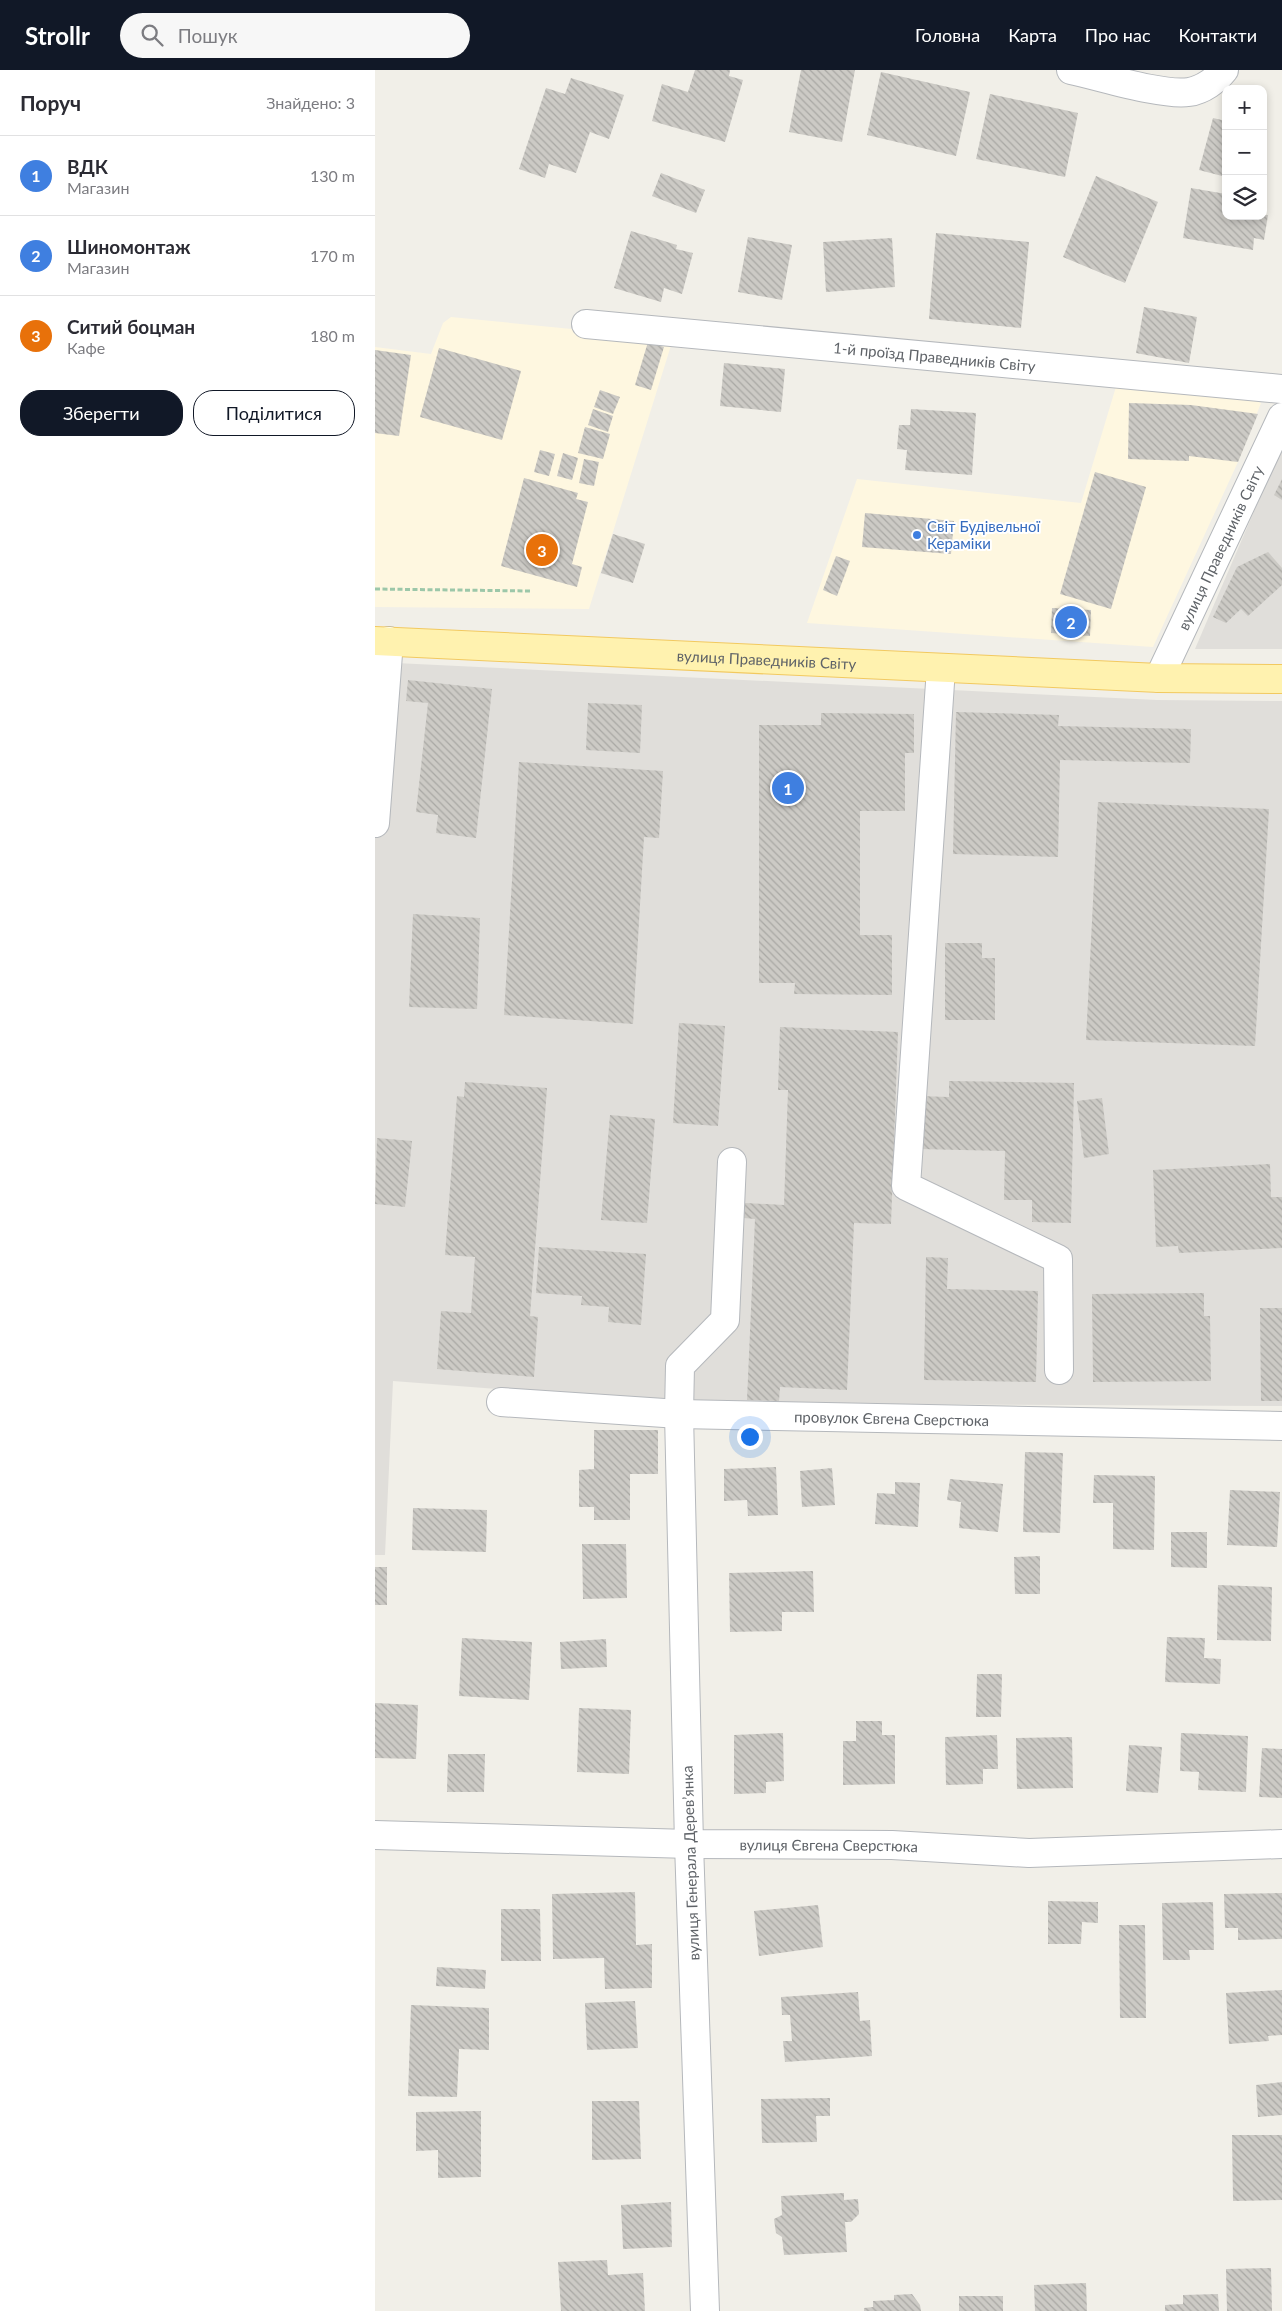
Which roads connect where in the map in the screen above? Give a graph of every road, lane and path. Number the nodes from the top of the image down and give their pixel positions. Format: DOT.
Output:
graph roads {
  1 [pos="1071,70"];
  2 [pos="1224,70"];
  3 [pos="586,324"];
  4 [pos="1282,389"];
  5 [pos="1282,417"];
  6 [pos="375,589"];
  7 [pos="531,591"];
  8 [pos="382,641"];
  9 [pos="941,668"];
  10 [pos="1159,678"];
  11 [pos="1282,679"];
  12 [pos="375,823"];
  13 [pos="732,1162"];
  14 [pos="1059,1370"];
  15 [pos="501,1402"];
  16 [pos="679,1414"];
  17 [pos="1282,1426"];
  18 [pos="375,1834"];
  19 [pos="689,1844"];
  20 [pos="1282,1844"];
  21 [pos="705,2311"];
  1 -- 2 [label="street"];
  3 -- 4 [label="street, 1-й проїзд Праведників Світу"];
  5 -- 10 [label="street, вулиця Праведників Світу"];
  6 -- 7 [label="path"];
  8 -- 9 [label="main road, вулиця Праведників Світу"];
  8 -- 12 [label="street"];
  9 -- 10 [label="main road, вулиця Праведників Світу"];
  9 -- 14 [label="street"];
  10 -- 11 [label="main road, вулиця Праведників Світу"];
  13 -- 16 [label="street, вулиця Генерала Деревʼянка"];
  15 -- 16 [label="street, провулок Євгена Сверстюка"];
  16 -- 17 [label="street, провулок Євгена Сверстюка"];
  16 -- 19 [label="street, вулиця Генерала Деревʼянка"];
  18 -- 19 [label="street, вулиця Євгена Сверстюка"];
  19 -- 20 [label="street, вулиця Євгена Сверстюка"];
  19 -- 21 [label="street, вулиця Генерала Деревʼянка"];
}
